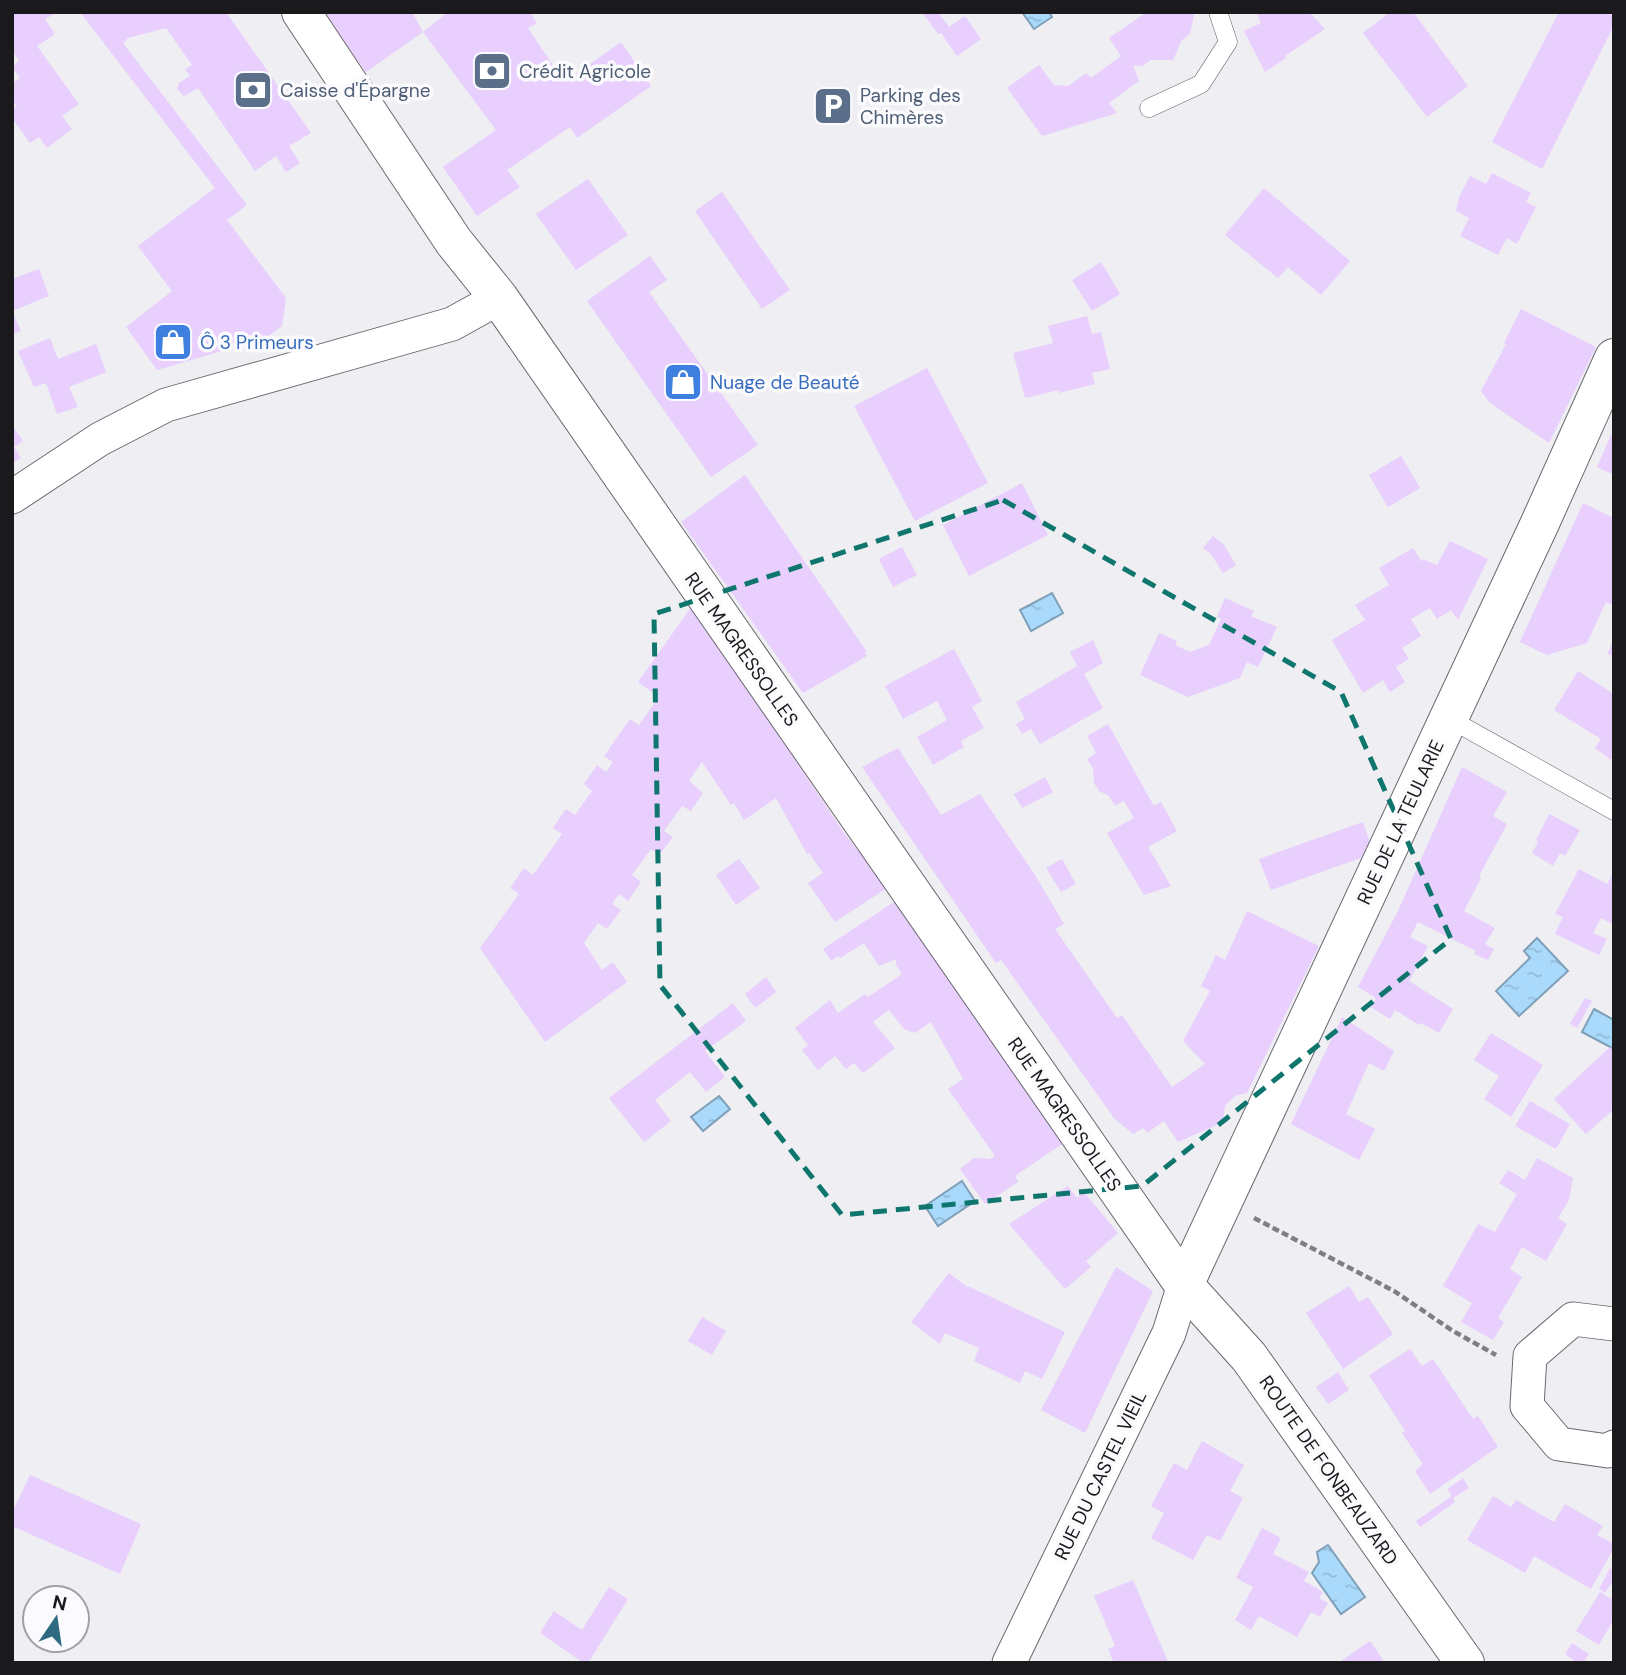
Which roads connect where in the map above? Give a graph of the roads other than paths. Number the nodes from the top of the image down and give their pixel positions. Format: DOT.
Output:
graph roads {
  1 [pos="301,12"];
  2 [pos="1218,12"];
  3 [pos="1149,108"];
  4 [pos="499,298"];
  5 [pos="1614,358"];
  6 [pos="12,497"];
  7 [pos="1448,718"];
  8 [pos="1614,811"];
  9 [pos="1184,1284"];
  10 [pos="1614,1324"];
  11 [pos="1614,1447"];
  12 [pos="1009,1663"];
  13 [pos="1465,1663"];
  1 -- 4 [label="street, RUE MAGRESSOLLES"];
  2 -- 3 [label="lane"];
  4 -- 6 [label="street"];
  4 -- 9 [label="street, RUE MAGRESSOLLES"];
  5 -- 7 [label="street, RUE DE LA TEULARIE"];
  7 -- 8 [label="lane"];
  7 -- 9 [label="street, RUE DE LA TEULARIE"];
  9 -- 12 [label="street, RUE DU CASTEL VIEIL"];
  9 -- 13 [label="street, ROUTE DE FONBEAUZARD"];
  10 -- 11 [label="street"];
}
